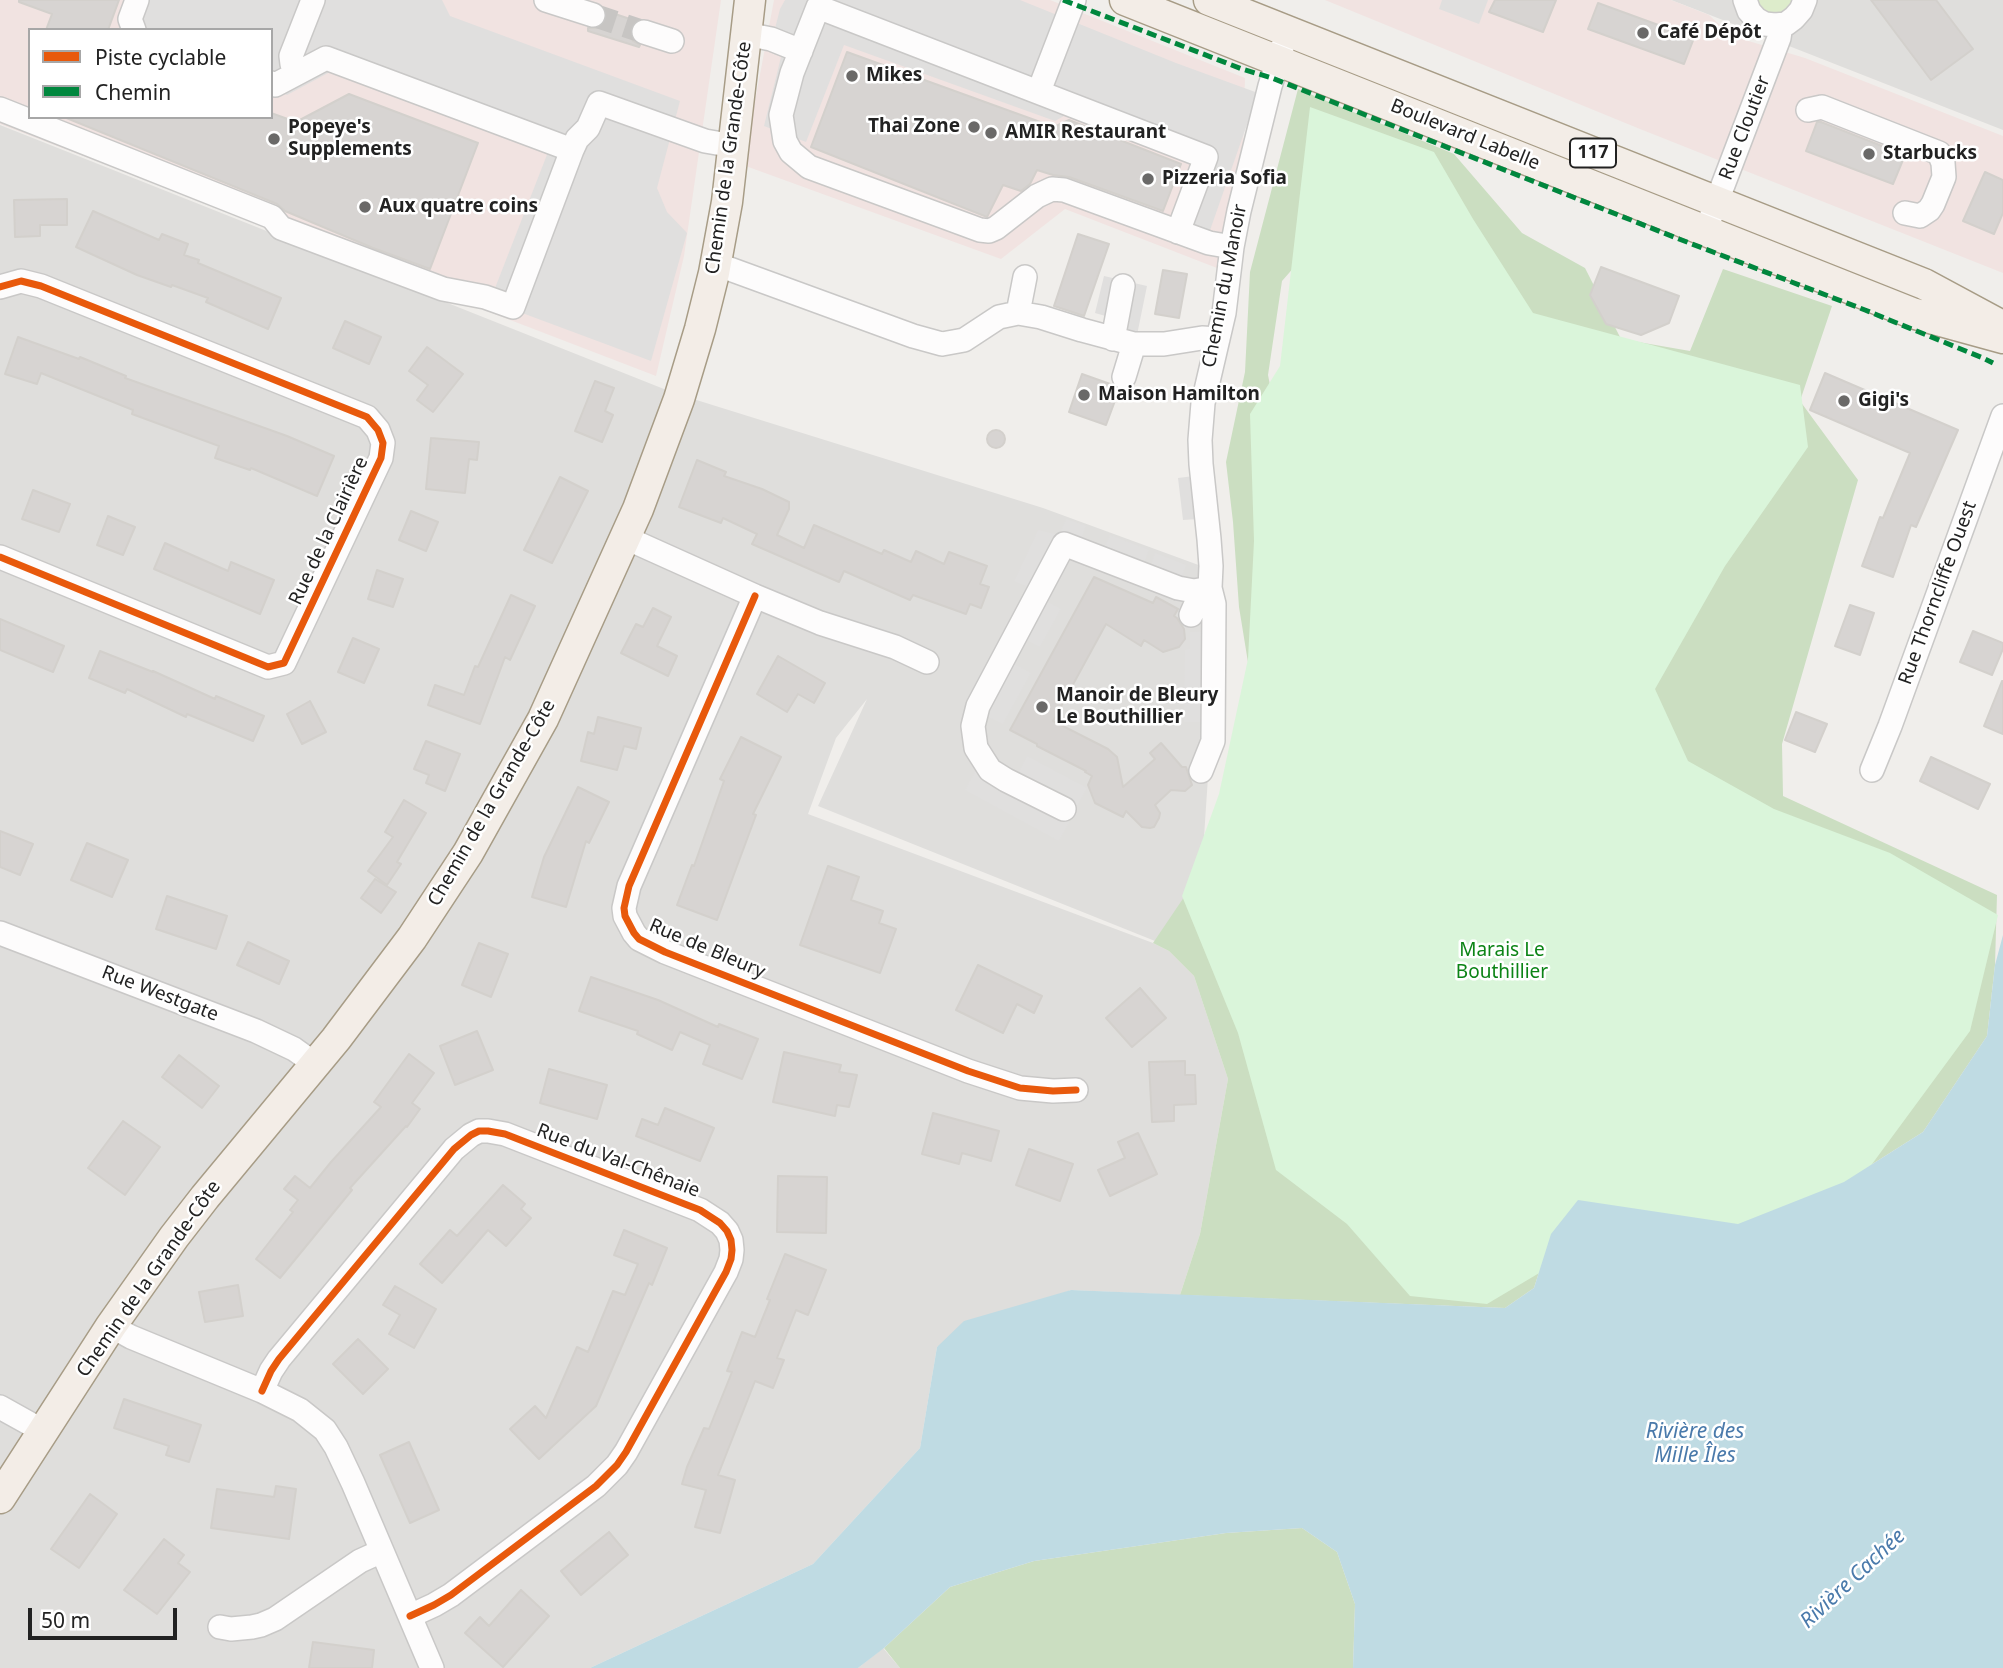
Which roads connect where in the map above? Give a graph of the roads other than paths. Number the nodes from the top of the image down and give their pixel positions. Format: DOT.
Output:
graph roads {
  1 [pos="137,0"];
  2 [pos="313,0"];
  3 [pos="547,0"];
  4 [pos="750,0"];
  5 [pos="1074,0"];
  6 [pos="1125,0"];
  7 [pos="1209,0"];
  8 [pos="1745,0"];
  9 [pos="1805,0"];
  10 [pos="593,15"];
  11 [pos="1781,25"];
  12 [pos="1275,26"];
  13 [pos="133,28"];
  14 [pos="644,32"];
  15 [pos="746,34"];
  16 [pos="672,41"];
  17 [pos="801,51"];
  18 [pos="1266,56"];
  19 [pos="297,73"];
  20 [pos="273,84"];
  21 [pos="1040,92"];
  22 [pos="0,109"];
  23 [pos="1808,110"];
  24 [pos="734,146"];
  25 [pos="572,150"];
  26 [pos="1717,202"];
  27 [pos="1905,213"];
  28 [pos="1705,230"];
  29 [pos="1178,232"];
  30 [pos="1232,247"];
  31 [pos="716,264"];
  32 [pos="1024,277"];
  33 [pos="1123,286"];
  34 [pos="0,287"];
  35 [pos="1018,313"];
  36 [pos="2003,327"];
  37 [pos="2003,338"];
  38 [pos="1218,339"];
  39 [pos="1123,341"];
  40 [pos="1124,377"];
  41 [pos="2003,416"];
  42 [pos="626,538"];
  43 [pos="0,557"];
  44 [pos="1206,589"];
  45 [pos="755,596"];
  46 [pos="1191,615"];
  47 [pos="926,662"];
  48 [pos="1872,770"];
  49 [pos="1201,771"];
  50 [pos="1064,809"];
  51 [pos="0,933"];
  52 [pos="315,1064"];
  53 [pos="1076,1090"];
  54 [pos="111,1326"];
  55 [pos="262,1391"];
  56 [pos="0,1407"];
  57 [pos="43,1432"];
  58 [pos="0,1498"];
  59 [pos="382,1550"];
  60 [pos="410,1616"];
  61 [pos="220,1628"];
  62 [pos="432,1668"];
  1 -- 13 [label="street"];
  2 -- 19 [label="street"];
  3 -- 10 [label="street"];
  4 -- 15 [label="main road, Chemin de la Grande-Côte"];
  5 -- 21 [label="street"];
  6 -- 18 [label="main road, Boulevard Labelle / 117"];
  7 -- 12 [label="main road, Boulevard Labelle / 117"];
  8 -- 11 [label="street"];
  9 -- 11 [label="street, Rue Cloutier"];
  11 -- 26 [label="street, Rue Cloutier"];
  12 -- 18 [label="street, Chemin du Manoir"];
  12 -- 26 [label="main road, Boulevard Labelle / 117"];
  14 -- 16 [label="street"];
  15 -- 17 [label="street"];
  15 -- 24 [label="main road, Chemin de la Grande-Côte"];
  17 -- 21 [label="street"];
  17 -- 29 [label="street"];
  18 -- 28 [label="main road, Boulevard Labelle / 117"];
  18 -- 30 [label="street, Chemin du Manoir"];
  19 -- 20 [label="street"];
  19 -- 25 [label="street"];
  21 -- 29 [label="street"];
  22 -- 25 [label="street"];
  23 -- 27 [label="street"];
  24 -- 25 [label="street"];
  24 -- 31 [label="main road, Chemin de la Grande-Côte"];
  26 -- 28 [label="street, Rue Cloutier"];
  26 -- 36 [label="main road, Boulevard Labelle / 117"];
  28 -- 37 [label="main road, Boulevard Labelle / 117"];
  29 -- 30 [label="street"];
  30 -- 38 [label="street, Chemin du Manoir"];
  31 -- 35 [label="street"];
  31 -- 42 [label="main road, Chemin de la Grande-Côte"];
  32 -- 35 [label="street"];
  33 -- 39 [label="street"];
  34 -- 43 [label="street, Rue de la Clairière"];
  35 -- 39 [label="street"];
  38 -- 39 [label="street"];
  38 -- 44 [label="street, Chemin du Manoir"];
  39 -- 40 [label="street"];
  41 -- 48 [label="street, Rue Thorncliffe Ouest"];
  42 -- 45 [label="street"];
  42 -- 52 [label="main road, Chemin de la Grande-Côte"];
  44 -- 46 [label="street"];
  44 -- 49 [label="street, Chemin du Manoir"];
  44 -- 50 [label="street"];
  45 -- 47 [label="street"];
  45 -- 53 [label="street, Rue de Bleury"];
  51 -- 52 [label="street, Rue Westgate"];
  52 -- 54 [label="main road, Chemin de la Grande-Côte"];
  54 -- 55 [label="street"];
  54 -- 57 [label="main road, Chemin de la Grande-Côte"];
  55 -- 59 [label="street"];
  55 -- 60 [label="street, Rue du Val-Chênaie"];
  56 -- 57 [label="street"];
  57 -- 58 [label="main road, Chemin de la Grande-Côte"];
  59 -- 60 [label="street"];
  59 -- 61 [label="street"];
  60 -- 62 [label="street"];
}
